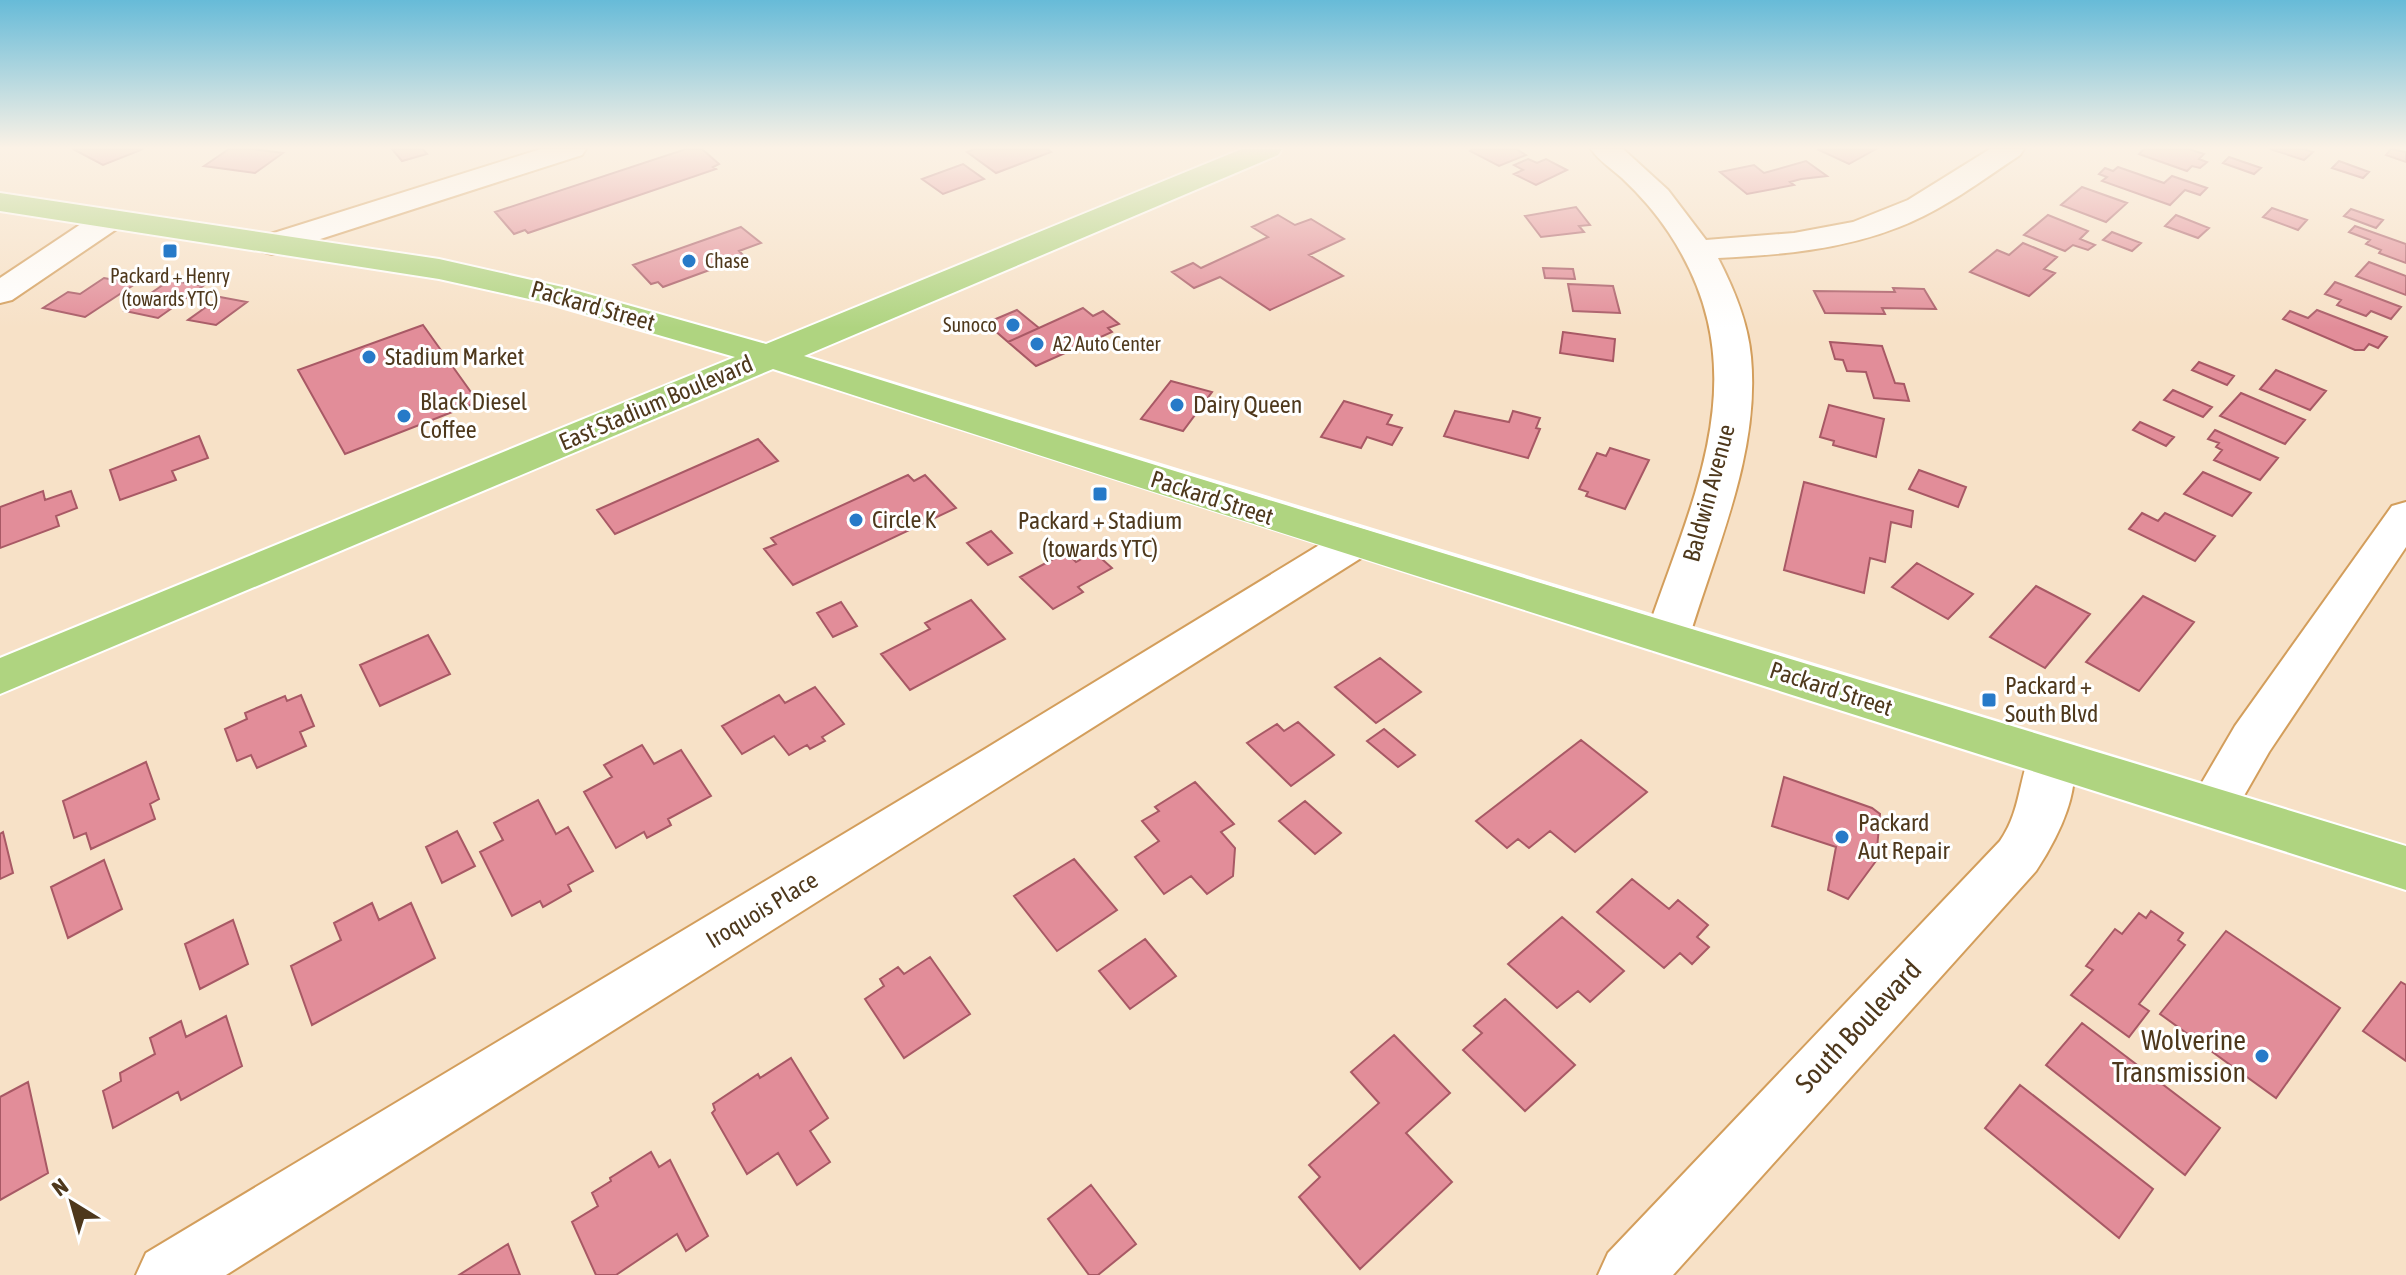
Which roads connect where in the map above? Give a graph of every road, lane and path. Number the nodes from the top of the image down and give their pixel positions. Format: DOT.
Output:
graph roads {
  1 [pos="42,208"];
  2 [pos="384,208"];
  3 [pos="1125,208"];
  4 [pos="1669,208"];
  5 [pos="1912,208"];
  6 [pos="110,219"];
  7 [pos="272,244"];
  8 [pos="1698,250"];
  9 [pos="0,293"];
  10 [pos="769,356"];
  11 [pos="2406,516"];
  12 [pos="1354,543"];
  13 [pos="1667,638"];
  14 [pos="0,677"];
  15 [pos="2051,759"];
  16 [pos="2212,808"];
  17 [pos="2406,868"];
  18 [pos="168,1275"];
  19 [pos="1630,1275"];
  1 -- 6 [label="main road, Packard Street"];
  2 -- 7 [label="street"];
  3 -- 10 [label="main road, East Stadium Boulevard"];
  4 -- 8 [label="street, Baldwin Avenue"];
  5 -- 8 [label="street"];
  6 -- 7 [label="main road, Packard Street"];
  6 -- 9 [label="street"];
  7 -- 10 [label="main road, Packard Street"];
  8 -- 13 [label="street, Baldwin Avenue"];
  10 -- 12 [label="main road, Packard Street"];
  10 -- 14 [label="main road, East Stadium Boulevard"];
  11 -- 16 [label="street"];
  12 -- 13 [label="main road, Packard Street"];
  12 -- 18 [label="street, Iroquois Place"];
  13 -- 15 [label="main road, Packard Street"];
  15 -- 16 [label="main road, Packard Street"];
  15 -- 19 [label="street, South Boulevard"];
  16 -- 17 [label="main road, Packard Street"];
}
